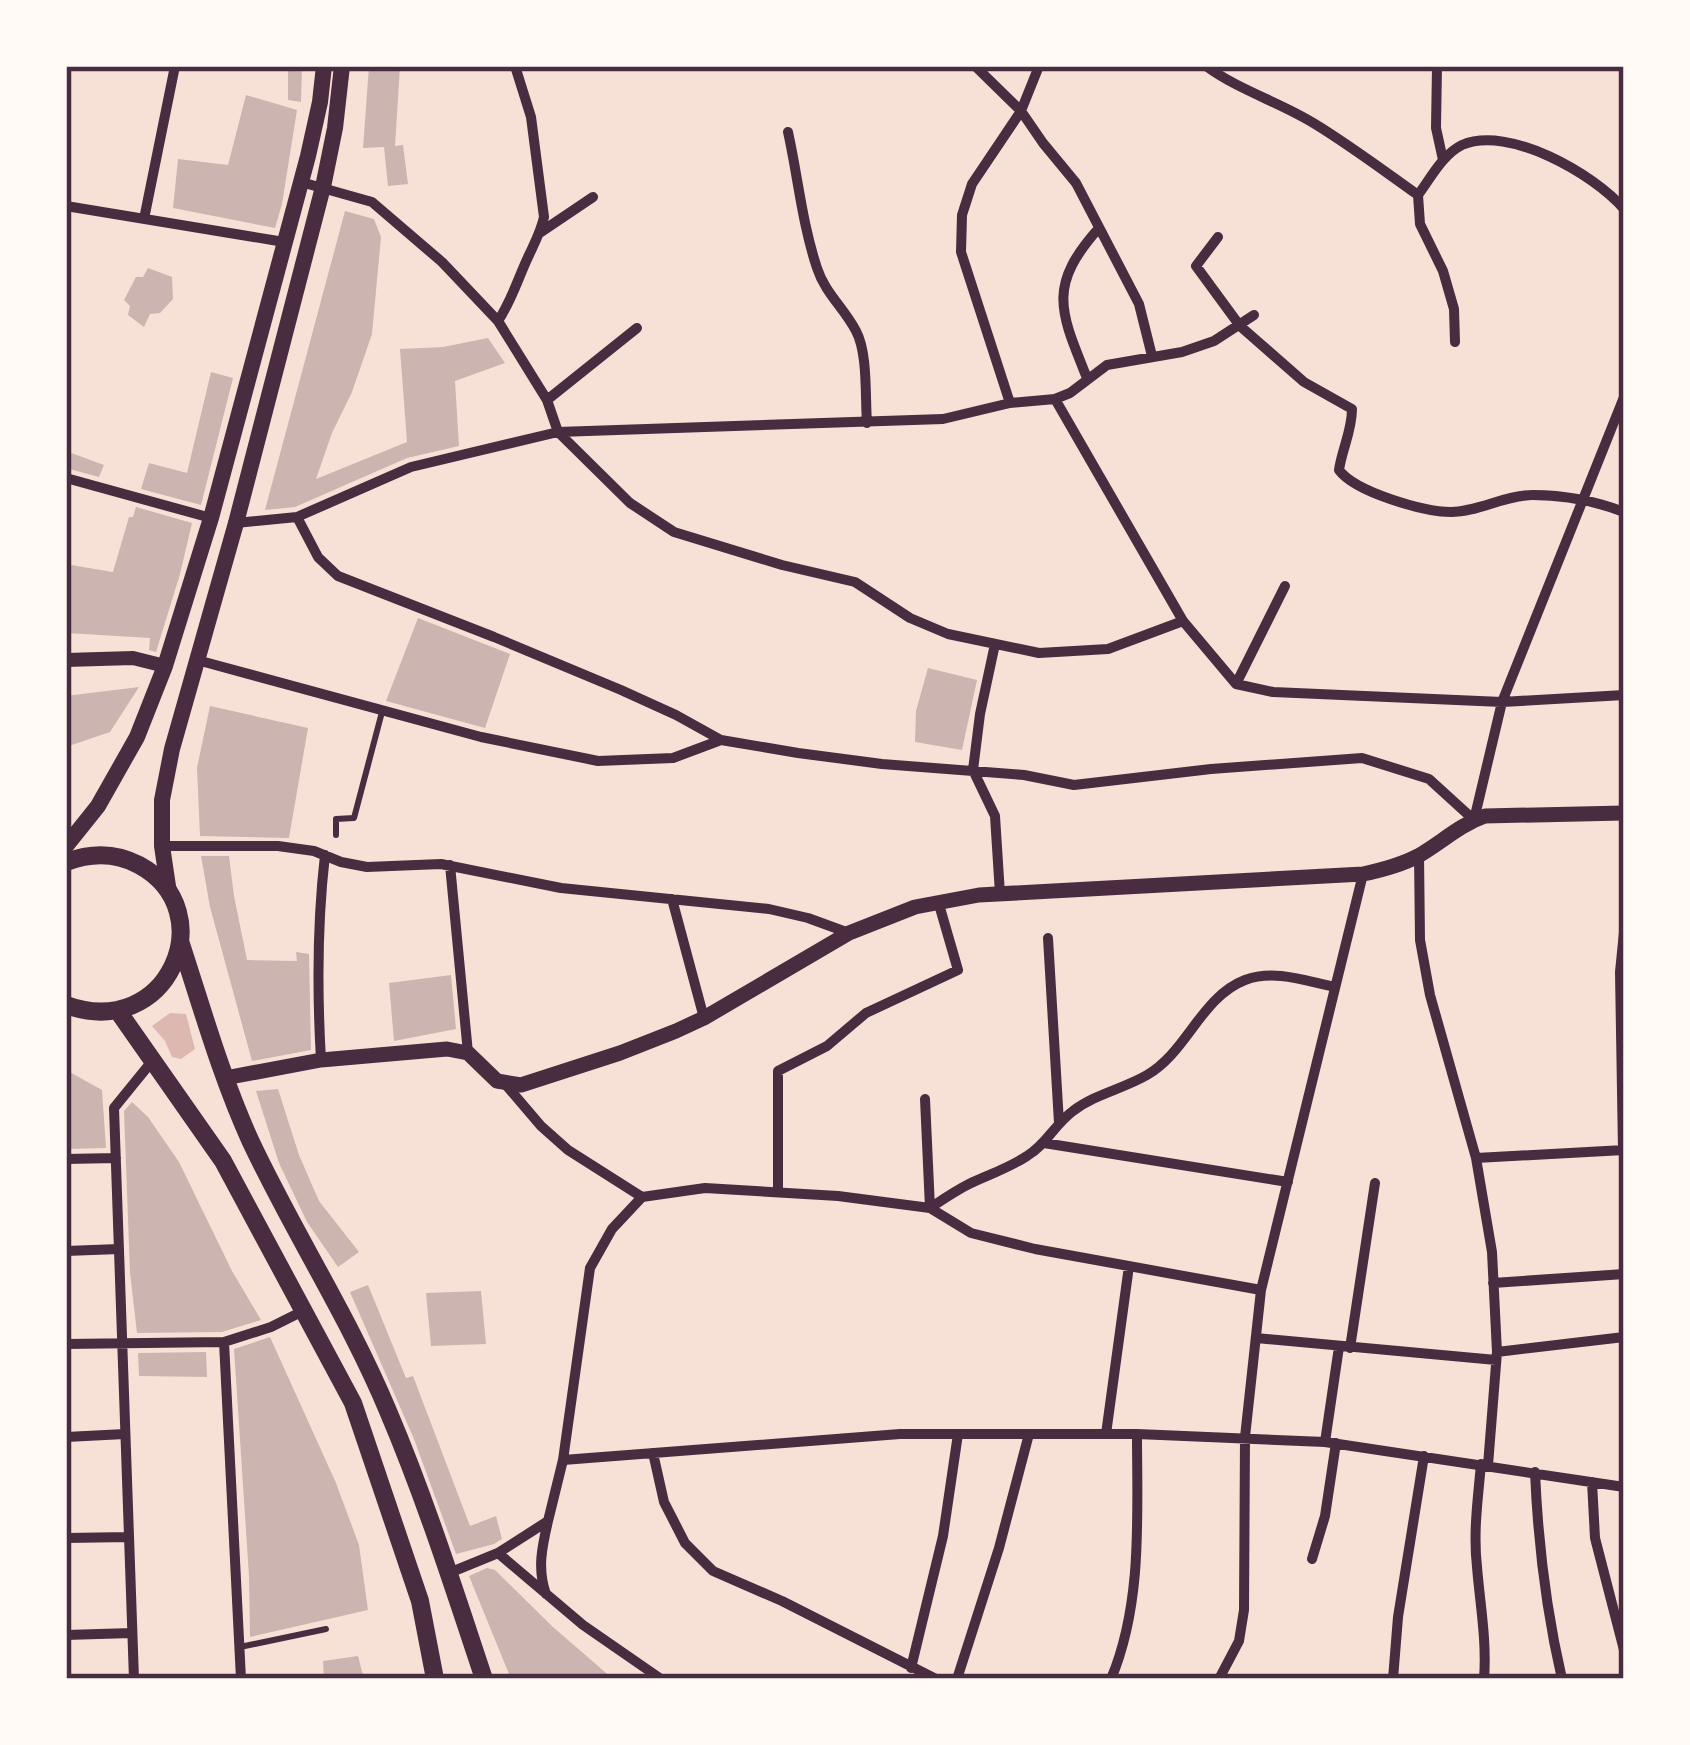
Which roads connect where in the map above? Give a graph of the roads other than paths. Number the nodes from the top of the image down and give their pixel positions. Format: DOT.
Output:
graph roads {
  1 [pos="175,66"];
  2 [pos="324,66"];
  3 [pos="342,66"];
  4 [pos="515,66"];
  5 [pos="975,66"];
  6 [pos="1039,66"];
  7 [pos="1205,66"];
  8 [pos="1437,66"];
  9 [pos="1021,111"];
  10 [pos="788,132"];
  11 [pos="1444,160"];
  12 [pos="301,182"];
  13 [pos="323,187"];
  14 [pos="1418,195"];
  15 [pos="593,197"];
  16 [pos="66,206"];
  17 [pos="1624,209"];
  18 [pos="144,219"];
  19 [pos="1099,228"];
  20 [pos="541,232"];
  21 [pos="1217,237"];
  22 [pos="284,242"];
  23 [pos="1254,315"];
  24 [pos="498,321"];
  25 [pos="1240,326"];
  26 [pos="637,328"];
  27 [pos="1456,342"];
  28 [pos="1152,356"];
  29 [pos="1087,378"];
  30 [pos="1624,397"];
  31 [pos="1055,399"];
  32 [pos="548,400"];
  33 [pos="1010,403"];
  34 [pos="867,423"];
  35 [pos="559,432"];
  36 [pos="66,478"];
  37 [pos="1584,501"];
  38 [pos="1624,512"];
  39 [pos="297,517"];
  40 [pos="211,518"];
  41 [pos="236,523"];
  42 [pos="1285,586"];
  43 [pos="1183,621"];
  44 [pos="995,644"];
  45 [pos="66,660"];
  46 [pos="197,661"];
  47 [pos="165,666"];
  48 [pos="1236,684"];
  49 [pos="1624,695"];
  50 [pos="1502,702"];
  51 [pos="382,712"];
  52 [pos="722,740"];
  53 [pos="973,770"];
  54 [pos="1624,814"];
  55 [pos="1474,820"];
  56 [pos="336,835"];
  57 [pos="66,846"];
  58 [pos="162,846"];
  59 [pos="325,856"];
  60 [pos="1419,856"];
  61 [pos="66,862"];
  62 [pos="450,866"];
  63 [pos="1363,874"];
  64 [pos="169,893"];
  65 [pos="1000,894"];
  66 [pos="672,898"];
  67 [pos="938,901"];
  68 [pos="1624,932"];
  69 [pos="849,933"];
  70 [pos="1048,938"];
  71 [pos="180,941"];
  72 [pos="1335,987"];
  73 [pos="69,1008"];
  74 [pos="118,1011"];
  75 [pos="704,1018"];
  76 [pos="468,1053"];
  77 [pos="153,1060"];
  78 [pos="322,1060"];
  79 [pos="225,1078"];
  80 [pos="506,1084"];
  81 [pos="925,1100"];
  82 [pos="1059,1123"];
  83 [pos="1044,1144"];
  84 [pos="1623,1150"];
  85 [pos="116,1158"];
  86 [pos="1476,1158"];
  87 [pos="66,1160"];
  88 [pos="1288,1182"];
  89 [pos="1376,1183"];
  90 [pos="778,1192"];
  91 [pos="642,1196"];
  92 [pos="930,1208"];
  93 [pos="119,1249"];
  94 [pos="66,1251"];
  95 [pos="1129,1266"];
  96 [pos="1624,1274"];
  97 [pos="1493,1282"];
  98 [pos="1262,1290"];
  99 [pos="305,1310"];
  100 [pos="1624,1337"];
  101 [pos="1256,1338"];
  102 [pos="122,1342"];
  103 [pos="224,1342"];
  104 [pos="66,1344"];
  105 [pos="1345,1347"];
  106 [pos="1496,1356"];
  107 [pos="125,1433"];
  108 [pos="958,1433"];
  109 [pos="1029,1433"];
  110 [pos="1106,1433"];
  111 [pos="1137,1434"];
  112 [pos="66,1436"];
  113 [pos="1245,1437"];
  114 [pos="1330,1443"];
  115 [pos="653,1453"];
  116 [pos="1424,1456"];
  117 [pos="563,1460"];
  118 [pos="1485,1464"];
  119 [pos="1534,1472"];
  120 [pos="1592,1482"];
  121 [pos="1624,1487"];
  122 [pos="548,1521"];
  123 [pos="129,1537"];
  124 [pos="66,1538"];
  125 [pos="498,1553"];
  126 [pos="1312,1559"];
  127 [pos="448,1573"];
  128 [pos="547,1597"];
  129 [pos="326,1629"];
  130 [pos="132,1633"];
  131 [pos="66,1635"];
  132 [pos="241,1647"];
  133 [pos="1624,1650"];
  134 [pos="911,1668"];
  135 [pos="134,1679"];
  136 [pos="242,1679"];
  137 [pos="435,1679"];
  138 [pos="484,1679"];
  139 [pos="661,1679"];
  140 [pos="936,1679"];
  141 [pos="957,1679"];
  142 [pos="1112,1679"];
  143 [pos="1219,1679"];
  144 [pos="1393,1679"];
  145 [pos="1484,1679"];
  146 [pos="1562,1679"];
  1 -- 18 [label="street"];
  2 -- 12 [label="main road"];
  3 -- 13 [label="main road"];
  4 -- 20 [label="street"];
  5 -- 9 [label="street"];
  6 -- 9 [label="street"];
  7 -- 14 [label="street"];
  8 -- 11 [label="street"];
  9 -- 19 [label="street"];
  9 -- 33 [label="street"];
  10 -- 34 [label="street"];
  11 -- 14 [label="street"];
  11 -- 17 [label="street"];
  12 -- 13 [label="street"];
  12 -- 22 [label="main road"];
  13 -- 24 [label="street"];
  13 -- 41 [label="main road"];
  14 -- 27 [label="street"];
  15 -- 20 [label="street"];
  16 -- 18 [label="street"];
  18 -- 22 [label="street"];
  19 -- 28 [label="street"];
  19 -- 29 [label="street"];
  20 -- 24 [label="street"];
  21 -- 25 [label="street"];
  22 -- 40 [label="main road"];
  23 -- 25 [label="street"];
  24 -- 32 [label="street"];
  25 -- 28 [label="street"];
  25 -- 37 [label="street"];
  26 -- 32 [label="street"];
  28 -- 29 [label="street"];
  29 -- 31 [label="street"];
  30 -- 37 [label="street"];
  31 -- 33 [label="street"];
  31 -- 43 [label="street"];
  32 -- 35 [label="street"];
  33 -- 34 [label="street"];
  34 -- 35 [label="street"];
  35 -- 39 [label="street"];
  35 -- 44 [label="street"];
  36 -- 40 [label="street"];
  37 -- 38 [label="street"];
  37 -- 50 [label="street"];
  39 -- 41 [label="street"];
  39 -- 52 [label="street"];
  40 -- 47 [label="main road"];
  41 -- 46 [label="main road"];
  42 -- 48 [label="street"];
  43 -- 44 [label="street"];
  43 -- 48 [label="street"];
  44 -- 53 [label="street"];
  45 -- 47 [label="street"];
  46 -- 51 [label="street"];
  46 -- 58 [label="main road"];
  47 -- 57 [label="main road"];
  48 -- 50 [label="street"];
  49 -- 50 [label="street"];
  50 -- 55 [label="street"];
  51 -- 52 [label="street"];
  51 -- 56 [label="lane"];
  52 -- 53 [label="street"];
  53 -- 55 [label="street"];
  53 -- 65 [label="street"];
  54 -- 55 [label="main road"];
  55 -- 60 [label="main road"];
  58 -- 59 [label="street"];
  58 -- 64 [label="main road"];
  59 -- 62 [label="street"];
  59 -- 78 [label="street"];
  60 -- 63 [label="main road"];
  60 -- 86 [label="street"];
  61 -- 64 [label="highway"];
  62 -- 66 [label="street"];
  62 -- 76 [label="street"];
  63 -- 65 [label="main road"];
  63 -- 72 [label="street"];
  64 -- 71 [label="highway"];
  65 -- 67 [label="main road"];
  66 -- 69 [label="street"];
  66 -- 75 [label="street"];
  67 -- 69 [label="main road"];
  67 -- 90 [label="street"];
  68 -- 84 [label="street"];
  69 -- 75 [label="main road"];
  70 -- 82 [label="street"];
  71 -- 74 [label="highway"];
  71 -- 79 [label="highway"];
  72 -- 82 [label="street"];
  72 -- 88 [label="street"];
  73 -- 74 [label="highway"];
  74 -- 77 [label="highway"];
  75 -- 80 [label="main road"];
  76 -- 78 [label="main road"];
  76 -- 80 [label="main road"];
  77 -- 85 [label="street"];
  77 -- 99 [label="highway"];
  78 -- 79 [label="main road"];
  79 -- 127 [label="highway"];
  80 -- 91 [label="street"];
  81 -- 92 [label="street"];
  82 -- 83 [label="street"];
  83 -- 88 [label="street"];
  83 -- 92 [label="street"];
  84 -- 86 [label="street"];
  85 -- 87 [label="street"];
  85 -- 93 [label="street"];
  86 -- 97 [label="street"];
  88 -- 98 [label="street"];
  89 -- 105 [label="street"];
  90 -- 91 [label="street"];
  90 -- 92 [label="street"];
  91 -- 117 [label="street"];
  92 -- 95 [label="street"];
  93 -- 94 [label="street"];
  93 -- 102 [label="street"];
  95 -- 98 [label="street"];
  95 -- 110 [label="street"];
  96 -- 97 [label="street"];
  97 -- 106 [label="street"];
  98 -- 101 [label="street"];
  99 -- 103 [label="street"];
  99 -- 137 [label="highway"];
  100 -- 106 [label="street"];
  101 -- 105 [label="street"];
  101 -- 113 [label="street"];
  102 -- 103 [label="street"];
  102 -- 104 [label="street"];
  102 -- 107 [label="street"];
  103 -- 132 [label="street"];
  105 -- 106 [label="street"];
  105 -- 114 [label="street"];
  106 -- 118 [label="street"];
  107 -- 112 [label="street"];
  107 -- 123 [label="street"];
  108 -- 109 [label="street"];
  108 -- 115 [label="street"];
  108 -- 134 [label="street"];
  109 -- 110 [label="street"];
  109 -- 141 [label="street"];
  110 -- 111 [label="street"];
  111 -- 113 [label="street"];
  111 -- 142 [label="street"];
  113 -- 114 [label="street"];
  113 -- 143 [label="street"];
  114 -- 116 [label="street"];
  114 -- 126 [label="street"];
  115 -- 117 [label="street"];
  115 -- 134 [label="street"];
  116 -- 118 [label="street"];
  116 -- 144 [label="street"];
  117 -- 122 [label="street"];
  118 -- 119 [label="street"];
  118 -- 145 [label="street"];
  119 -- 120 [label="street"];
  119 -- 146 [label="street"];
  120 -- 121 [label="street"];
  120 -- 133 [label="street"];
  122 -- 125 [label="street"];
  122 -- 128 [label="street"];
  123 -- 124 [label="street"];
  123 -- 130 [label="street"];
  125 -- 127 [label="street"];
  125 -- 128 [label="street"];
  127 -- 138 [label="highway"];
  128 -- 139 [label="street"];
  129 -- 132 [label="lane"];
  130 -- 131 [label="street"];
  130 -- 135 [label="street"];
  132 -- 136 [label="street"];
  134 -- 140 [label="street"];
}
